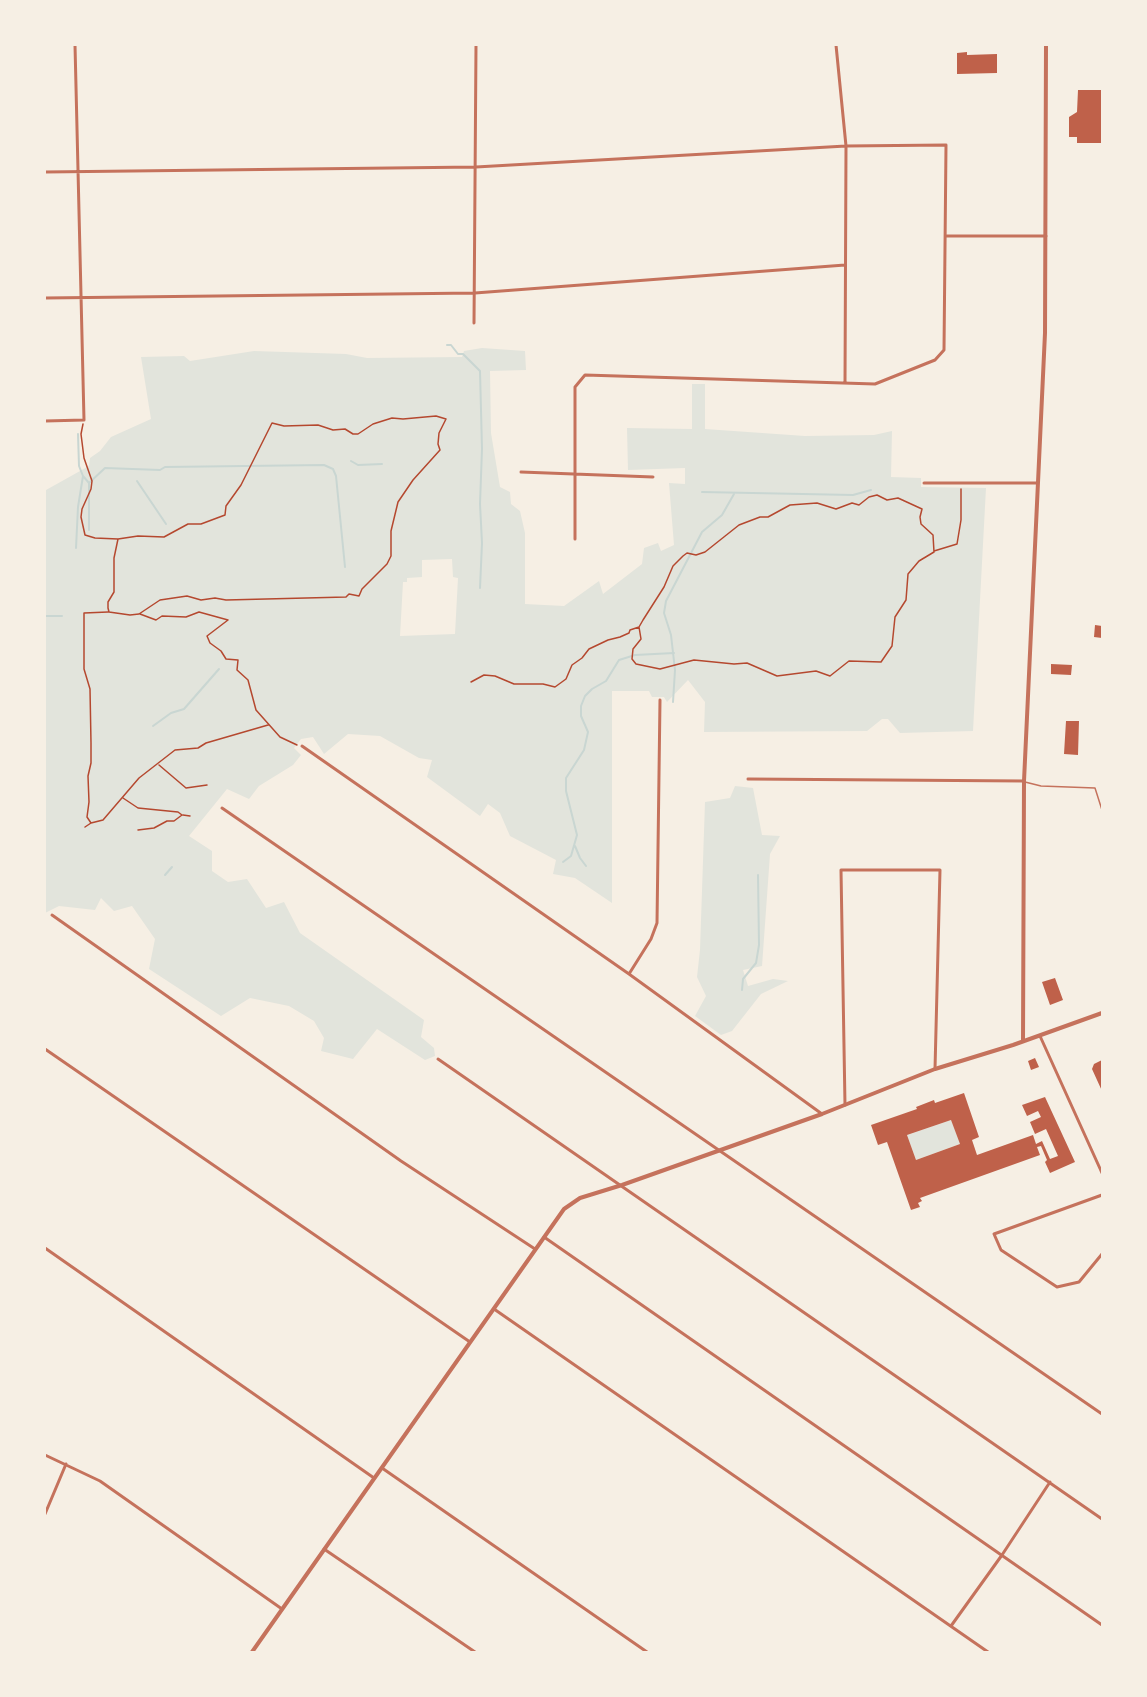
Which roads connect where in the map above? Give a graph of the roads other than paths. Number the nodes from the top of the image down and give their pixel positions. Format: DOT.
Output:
graph roads {
  1 [pos="75,45"];
  2 [pos="476,45"];
  3 [pos="836,45"];
  4 [pos="1046,45"];
  5 [pos="846,146"];
  6 [pos="476,167"];
  7 [pos="45,171"];
  8 [pos="78,171"];
  9 [pos="946,236"];
  10 [pos="1046,236"];
  11 [pos="845,264"];
  12 [pos="475,293"];
  13 [pos="81,297"];
  14 [pos="45,298"];
  15 [pos="474,323"];
  16 [pos="844,383"];
  17 [pos="45,421"];
  18 [pos="521,472"];
  19 [pos="575,473"];
  20 [pos="653,477"];
  21 [pos="924,483"];
  22 [pos="1039,483"];
  23 [pos="575,539"];
  24 [pos="660,700"];
  25 [pos="302,746"];
  26 [pos="748,780"];
  27 [pos="1024,781"];
  28 [pos="222,808"];
  29 [pos="1102,810"];
  30 [pos="52,915"];
  31 [pos="629,974"];
  32 [pos="1102,1013"];
  33 [pos="1039,1035"];
  34 [pos="1023,1041"];
  35 [pos="45,1049"];
  36 [pos="438,1059"];
  37 [pos="935,1069"];
  38 [pos="845,1105"];
  39 [pos="822,1114"];
  40 [pos="720,1149"];
  41 [pos="1102,1173"];
  42 [pos="622,1185"];
  43 [pos="1102,1195"];
  44 [pos="544,1237"];
  45 [pos="45,1248"];
  46 [pos="535,1249"];
  47 [pos="1102,1254"];
  48 [pos="494,1309"];
  49 [pos="470,1342"];
  50 [pos="1102,1413"];
  51 [pos="45,1455"];
  52 [pos="66,1464"];
  53 [pos="381,1468"];
  54 [pos="374,1478"];
  55 [pos="1050,1482"];
  56 [pos="45,1514"];
  57 [pos="1102,1519"];
  58 [pos="324,1549"];
  59 [pos="1002,1555"];
  60 [pos="282,1608"];
  61 [pos="1102,1625"];
  62 [pos="951,1626"];
  63 [pos="252,1652"];
  64 [pos="475,1652"];
  65 [pos="647,1652"];
  66 [pos="988,1652"];
  1 -- 8 [label="street"];
  2 -- 6 [label="street"];
  3 -- 5 [label="street"];
  4 -- 10 [label="street"];
  5 -- 6 [label="street"];
  5 -- 9 [label="street"];
  5 -- 11 [label="street"];
  6 -- 8 [label="street"];
  6 -- 12 [label="street"];
  7 -- 8 [label="street"];
  8 -- 13 [label="street"];
  9 -- 10 [label="street"];
  9 -- 16 [label="street"];
  10 -- 22 [label="street"];
  11 -- 12 [label="street"];
  11 -- 16 [label="street"];
  12 -- 13 [label="street"];
  12 -- 15 [label="street"];
  13 -- 14 [label="street"];
  13 -- 17 [label="street"];
  16 -- 19 [label="street"];
  18 -- 19 [label="street"];
  19 -- 20 [label="street"];
  19 -- 23 [label="street"];
  21 -- 22 [label="street"];
  22 -- 27 [label="street"];
  24 -- 31 [label="street"];
  25 -- 31 [label="street"];
  26 -- 27 [label="street"];
  27 -- 29 [label="lane"];
  27 -- 34 [label="street"];
  28 -- 40 [label="street"];
  30 -- 46 [label="street"];
  31 -- 39 [label="street"];
  32 -- 33 [label="street"];
  33 -- 34 [label="street"];
  33 -- 41 [label="street"];
  34 -- 37 [label="street"];
  35 -- 49 [label="street"];
  36 -- 42 [label="street"];
  37 -- 38 [label="street"];
  37 -- 38 [label="street"];
  38 -- 39 [label="street"];
  39 -- 40 [label="street"];
  40 -- 42 [label="street"];
  40 -- 50 [label="street"];
  42 -- 44 [label="street"];
  42 -- 55 [label="street"];
  43 -- 47 [label="street"];
  44 -- 46 [label="street"];
  44 -- 59 [label="street"];
  45 -- 54 [label="street"];
  46 -- 48 [label="street"];
  48 -- 49 [label="street"];
  48 -- 62 [label="street"];
  49 -- 53 [label="street"];
  51 -- 52 [label="street"];
  52 -- 56 [label="street"];
  52 -- 60 [label="street"];
  53 -- 54 [label="street"];
  53 -- 65 [label="street"];
  54 -- 58 [label="street"];
  55 -- 57 [label="street"];
  55 -- 59 [label="street"];
  58 -- 60 [label="street"];
  58 -- 64 [label="street"];
  59 -- 61 [label="street"];
  59 -- 62 [label="street"];
  60 -- 63 [label="street"];
  62 -- 66 [label="street"];
}
